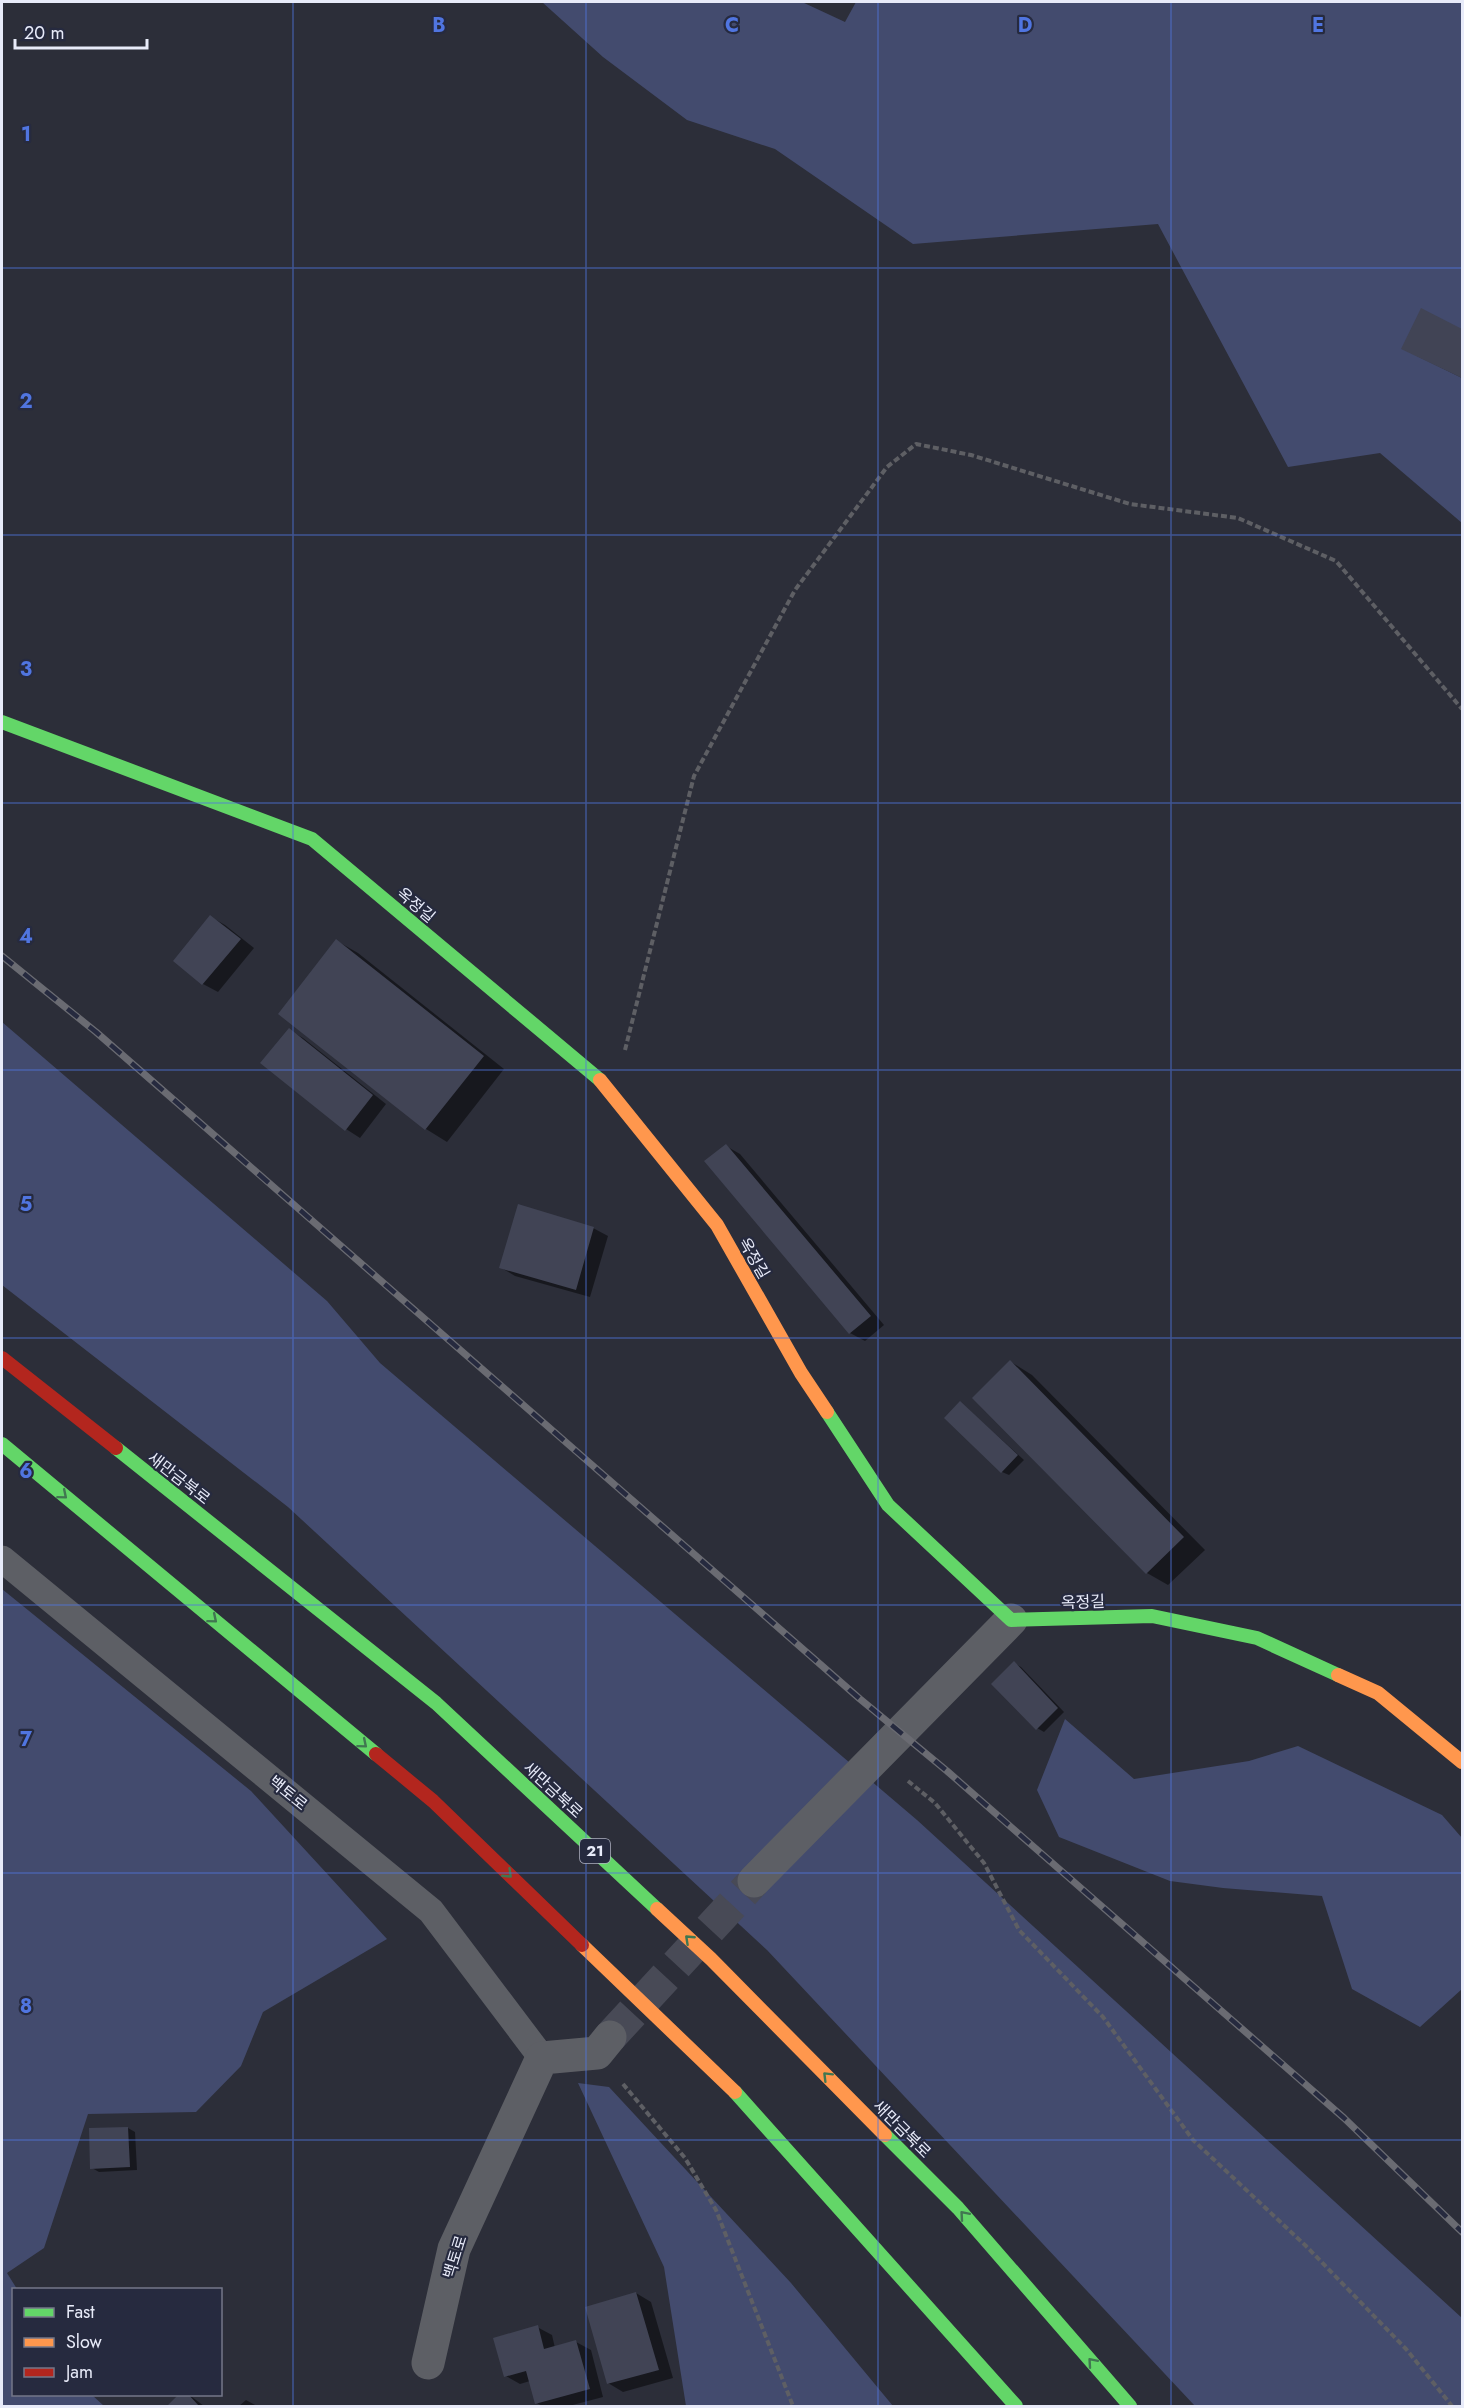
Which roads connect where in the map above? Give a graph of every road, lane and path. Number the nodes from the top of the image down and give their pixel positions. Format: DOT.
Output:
graph roads {
  1 [pos="1462,709"];
  2 [pos="2,722"];
  3 [pos="600,1080"];
  4 [pos="2,1358"];
  5 [pos="2,1444"];
  6 [pos="2,1559"];
  7 [pos="1011,1620"];
  8 [pos="878,1755"];
  9 [pos="1462,1762"];
  10 [pos="754,1881"];
  11 [pos="604,2045"];
  12 [pos="542,2058"];
  13 [pos="428,2363"];
  14 [pos="793,2406"];
  15 [pos="1016,2406"];
  16 [pos="1130,2406"];
  17 [pos="1452,2406"];
  1 -- 3 [label="path"];
  2 -- 3 [label="main road, 옥정길"];
  3 -- 7 [label="main road, 옥정길"];
  16 -- 4 [label="main road, 새만금북로 / 21, one-way"];
  5 -- 15 [label="main road, one-way"];
  6 -- 12 [label="lane, 백토로"];
  7 -- 8 [label="street"];
  7 -- 9 [label="main road, 옥정길"];
  8 -- 10 [label="street"];
  8 -- 17 [label="path"];
  11 -- 12 [label="street"];
  11 -- 14 [label="path"];
  12 -- 13 [label="street, 백토로"];
}
